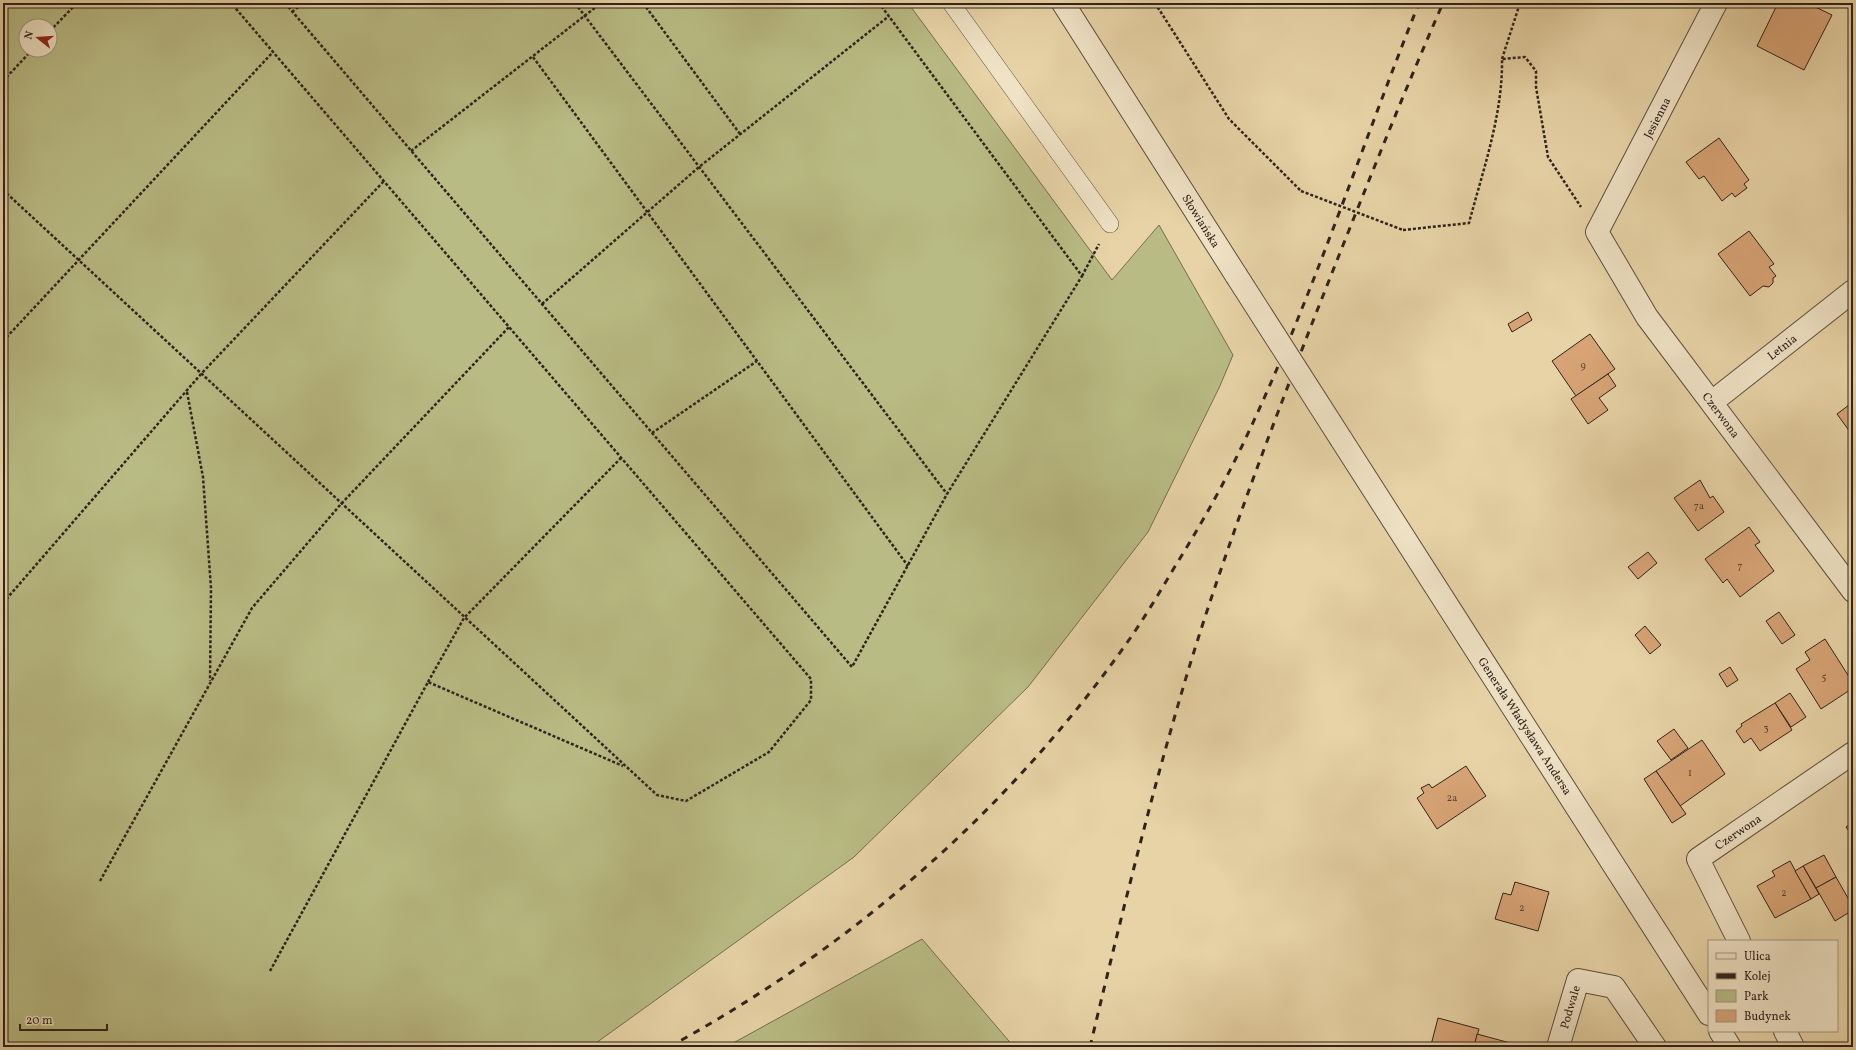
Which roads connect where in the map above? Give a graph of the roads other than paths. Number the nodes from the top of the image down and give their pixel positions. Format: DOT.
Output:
graph roads {
  1 [pos="951,3"];
  2 [pos="1063,3"];
  3 [pos="1716,3"];
  4 [pos="1110,224"];
  5 [pos="1597,232"];
  6 [pos="1853,291"];
  7 [pos="1712,402"];
  8 [pos="1341,439"];
  9 [pos="1853,591"];
  10 [pos="1853,753"];
  11 [pos="1739,940"];
  12 [pos="1708,1012"];
  13 [pos="1721,1032"];
  14 [pos="1786,1032"];
  15 [pos="1558,1047"];
  16 [pos="1655,1047"];
  17 [pos="1730,1047"];
  18 [pos="1793,1047"];
  1 -- 4 [label="lane"];
  2 -- 8 [label="street, Słowiańska, bridge"];
  3 -- 5 [label="street, Jesienna"];
  5 -- 7 [label="street, Czerwona"];
  6 -- 7 [label="street, Letnia"];
  7 -- 9 [label="street, Czerwona"];
  8 -- 12 [label="street, Generała Władysława Andersa"];
  10 -- 11 [label="street, Czerwona"];
  13 -- 17 [label="street"];
  14 -- 18 [label="street"];
  15 -- 16 [label="street, Podwale"];
}
